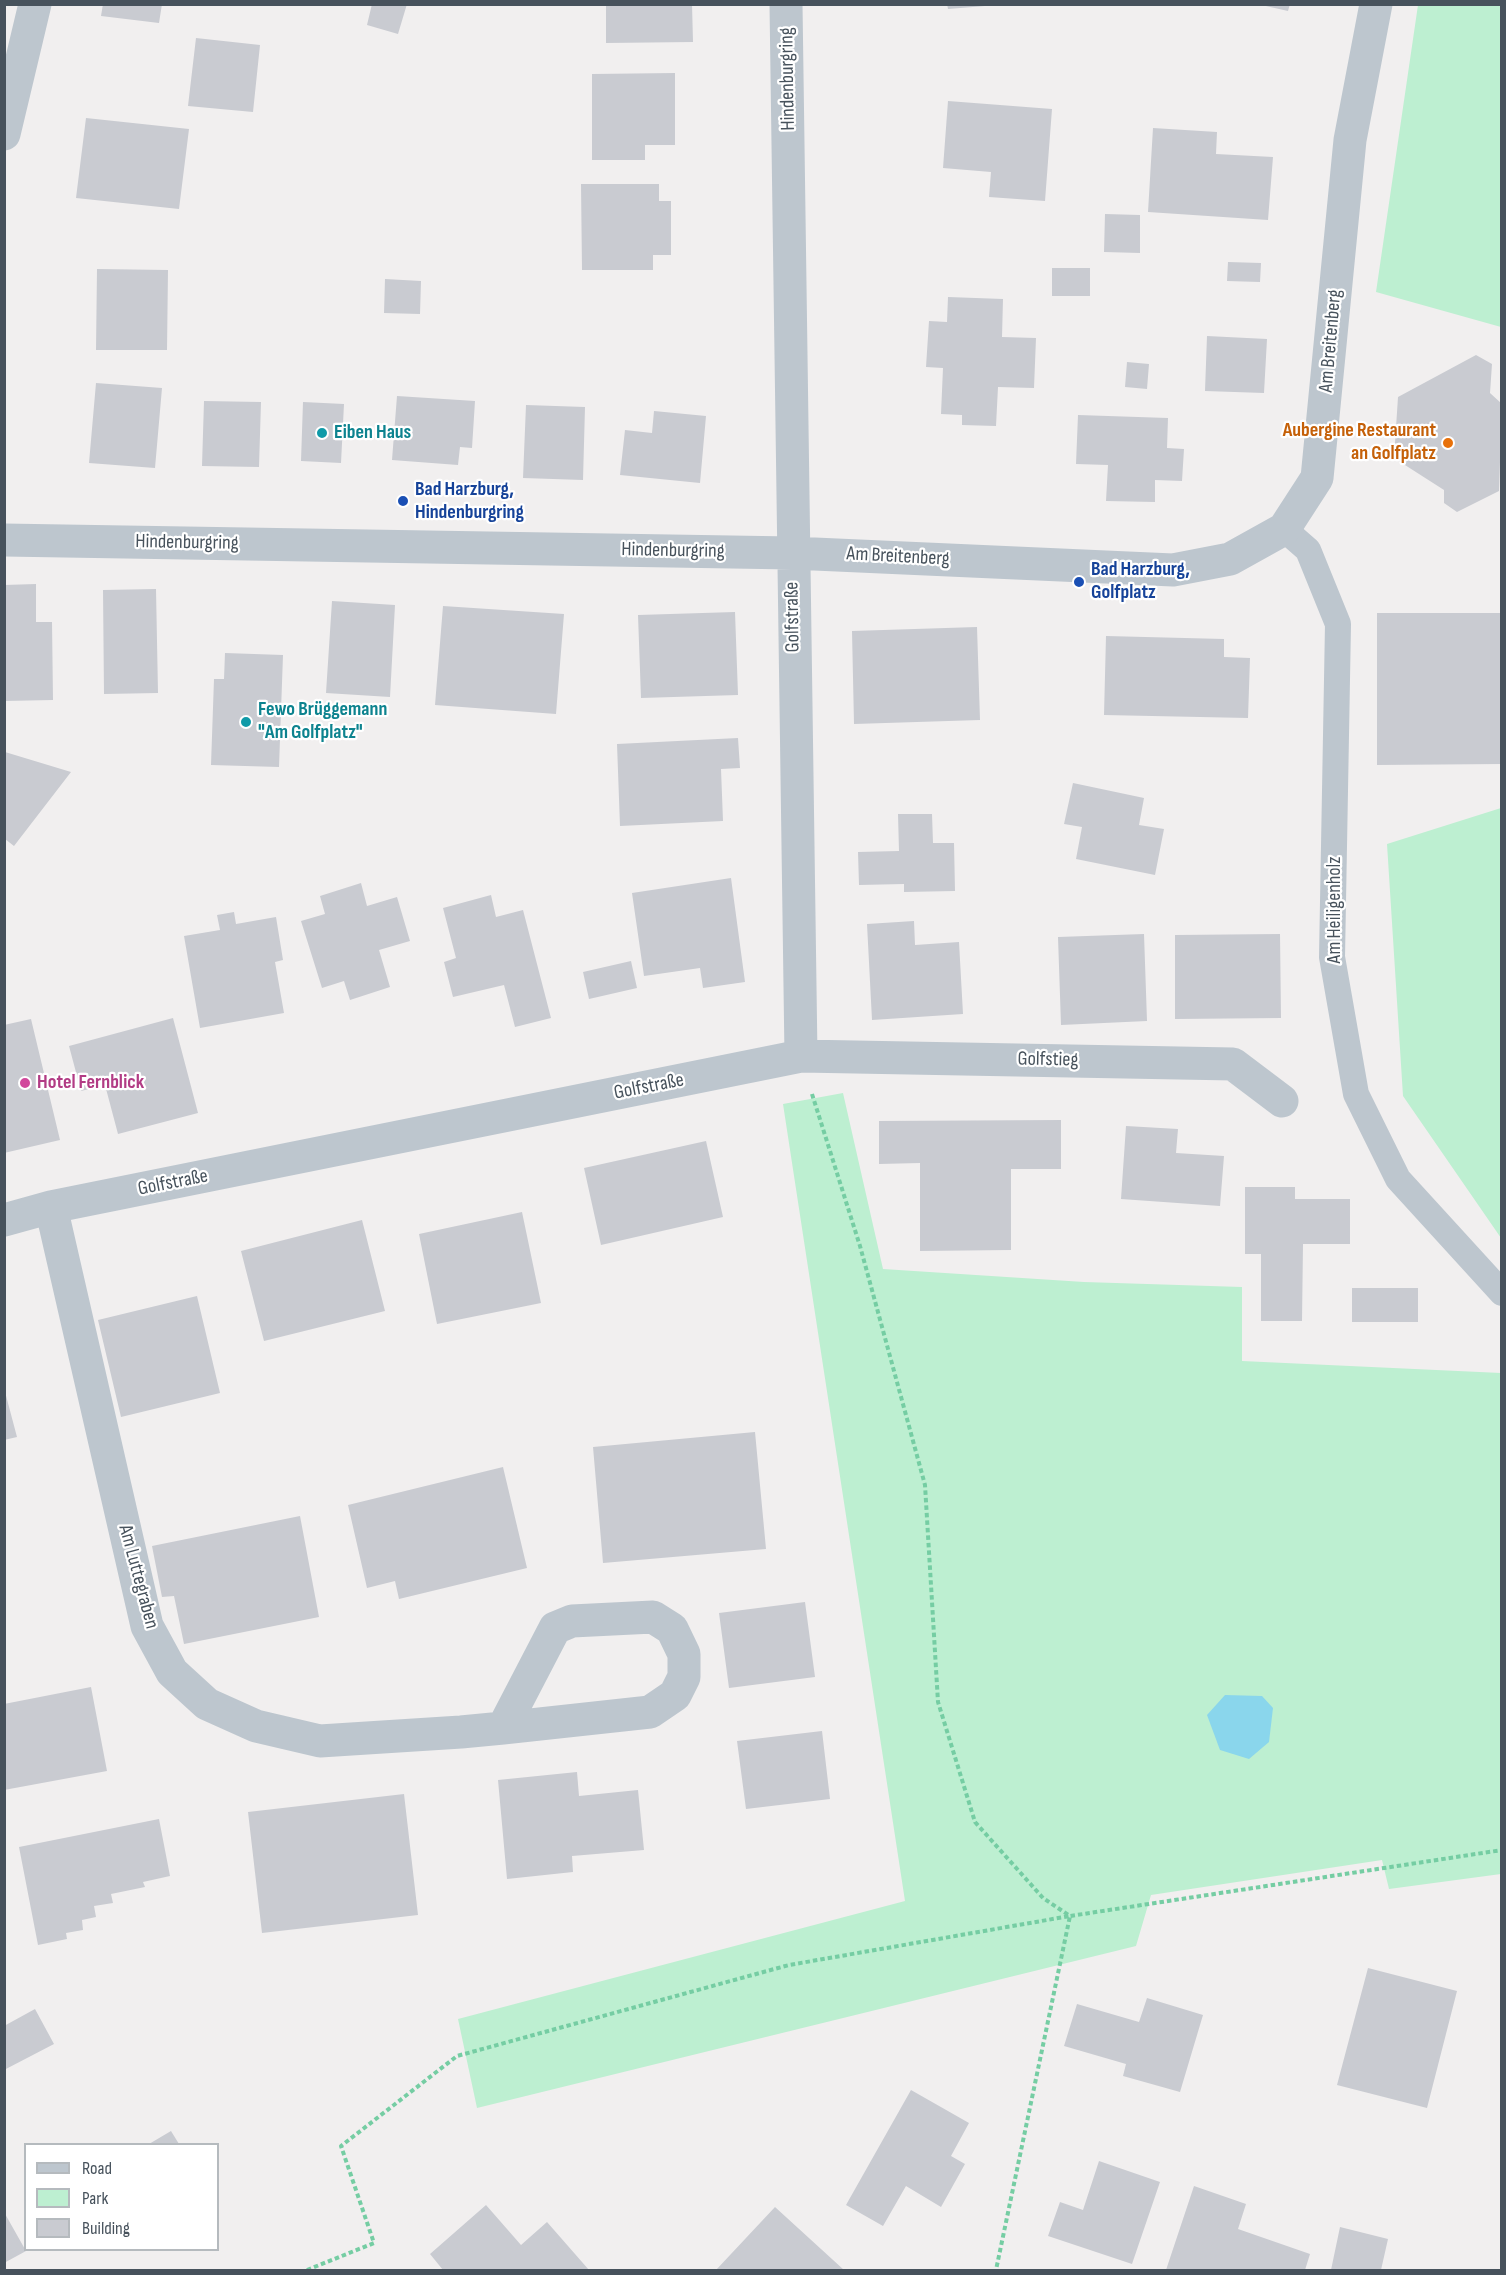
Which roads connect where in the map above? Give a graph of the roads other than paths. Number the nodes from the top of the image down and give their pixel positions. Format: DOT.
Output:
graph roads {
  1 [pos="35,4"];
  2 [pos="786,4"];
  3 [pos="1376,4"];
  4 [pos="4,134"];
  5 [pos="1284,529"];
  6 [pos="4,540"];
  7 [pos="792,553"];
  8 [pos="801,1056"];
  9 [pos="1282,1101"];
  10 [pos="51,1207"];
  11 [pos="4,1220"];
  12 [pos="1502,1293"];
  13 [pos="503,1728"];
  1 -- 4 [label="street"];
  2 -- 7 [label="street, Hindenburgring"];
  3 -- 5 [label="street, Am Breitenberg"];
  5 -- 7 [label="street, Am Breitenberg"];
  5 -- 12 [label="lane, Am Heiligenholz"];
  6 -- 7 [label="street, Hindenburgring"];
  7 -- 8 [label="street, Golfstraße"];
  8 -- 9 [label="street, Golfstieg"];
  8 -- 10 [label="street, Golfstraße"];
  10 -- 11 [label="street, Golfstraße"];
  10 -- 13 [label="street, Am Luttegraben"];
  13 -- 13 [label="street, Am Luttegraben"];
}
